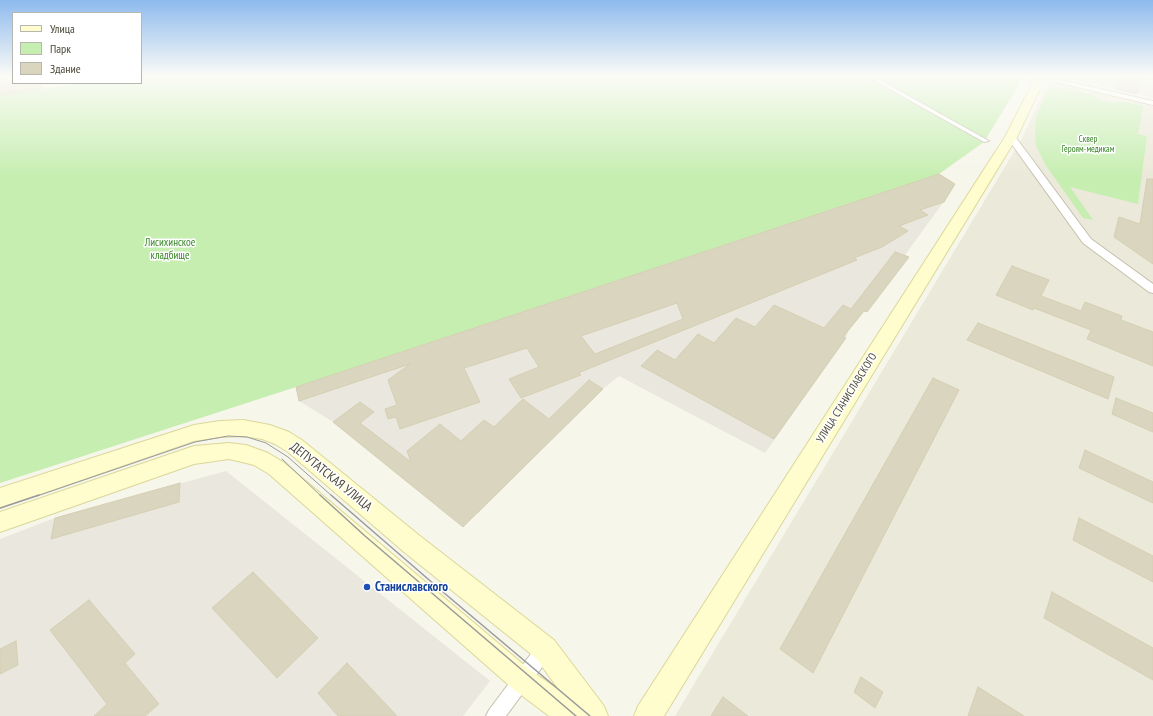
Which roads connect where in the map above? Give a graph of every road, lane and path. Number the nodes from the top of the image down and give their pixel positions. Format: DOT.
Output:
graph roads {
  1 [pos="929,109"];
  2 [pos="1024,109"];
  3 [pos="1011,137"];
  4 [pos="986,141"];
  5 [pos="1153,289"];
  6 [pos="0,498"];
  7 [pos="0,522"];
  8 [pos="545,649"];
  9 [pos="521,679"];
  10 [pos="495,716"];
  11 [pos="572,716"];
  12 [pos="594,716"];
  13 [pos="648,716"];
  1 -- 4 [label="street"];
  2 -- 3 [label="main road, УЛИЦА СТАНИСЛАВСКОГО"];
  3 -- 5 [label="street"];
  3 -- 13 [label="main road, УЛИЦА СТАНИСЛАВСКОГО"];
  6 -- 8 [label="main road, ДЕПУТАТСКАЯ УЛИЦА"];
  7 -- 9 [label="main road"];
  8 -- 9 [label="street"];
  8 -- 12 [label="main road, ДЕПУТАТСКАЯ УЛИЦА"];
  9 -- 10 [label="street"];
  9 -- 11 [label="main road"];
}
